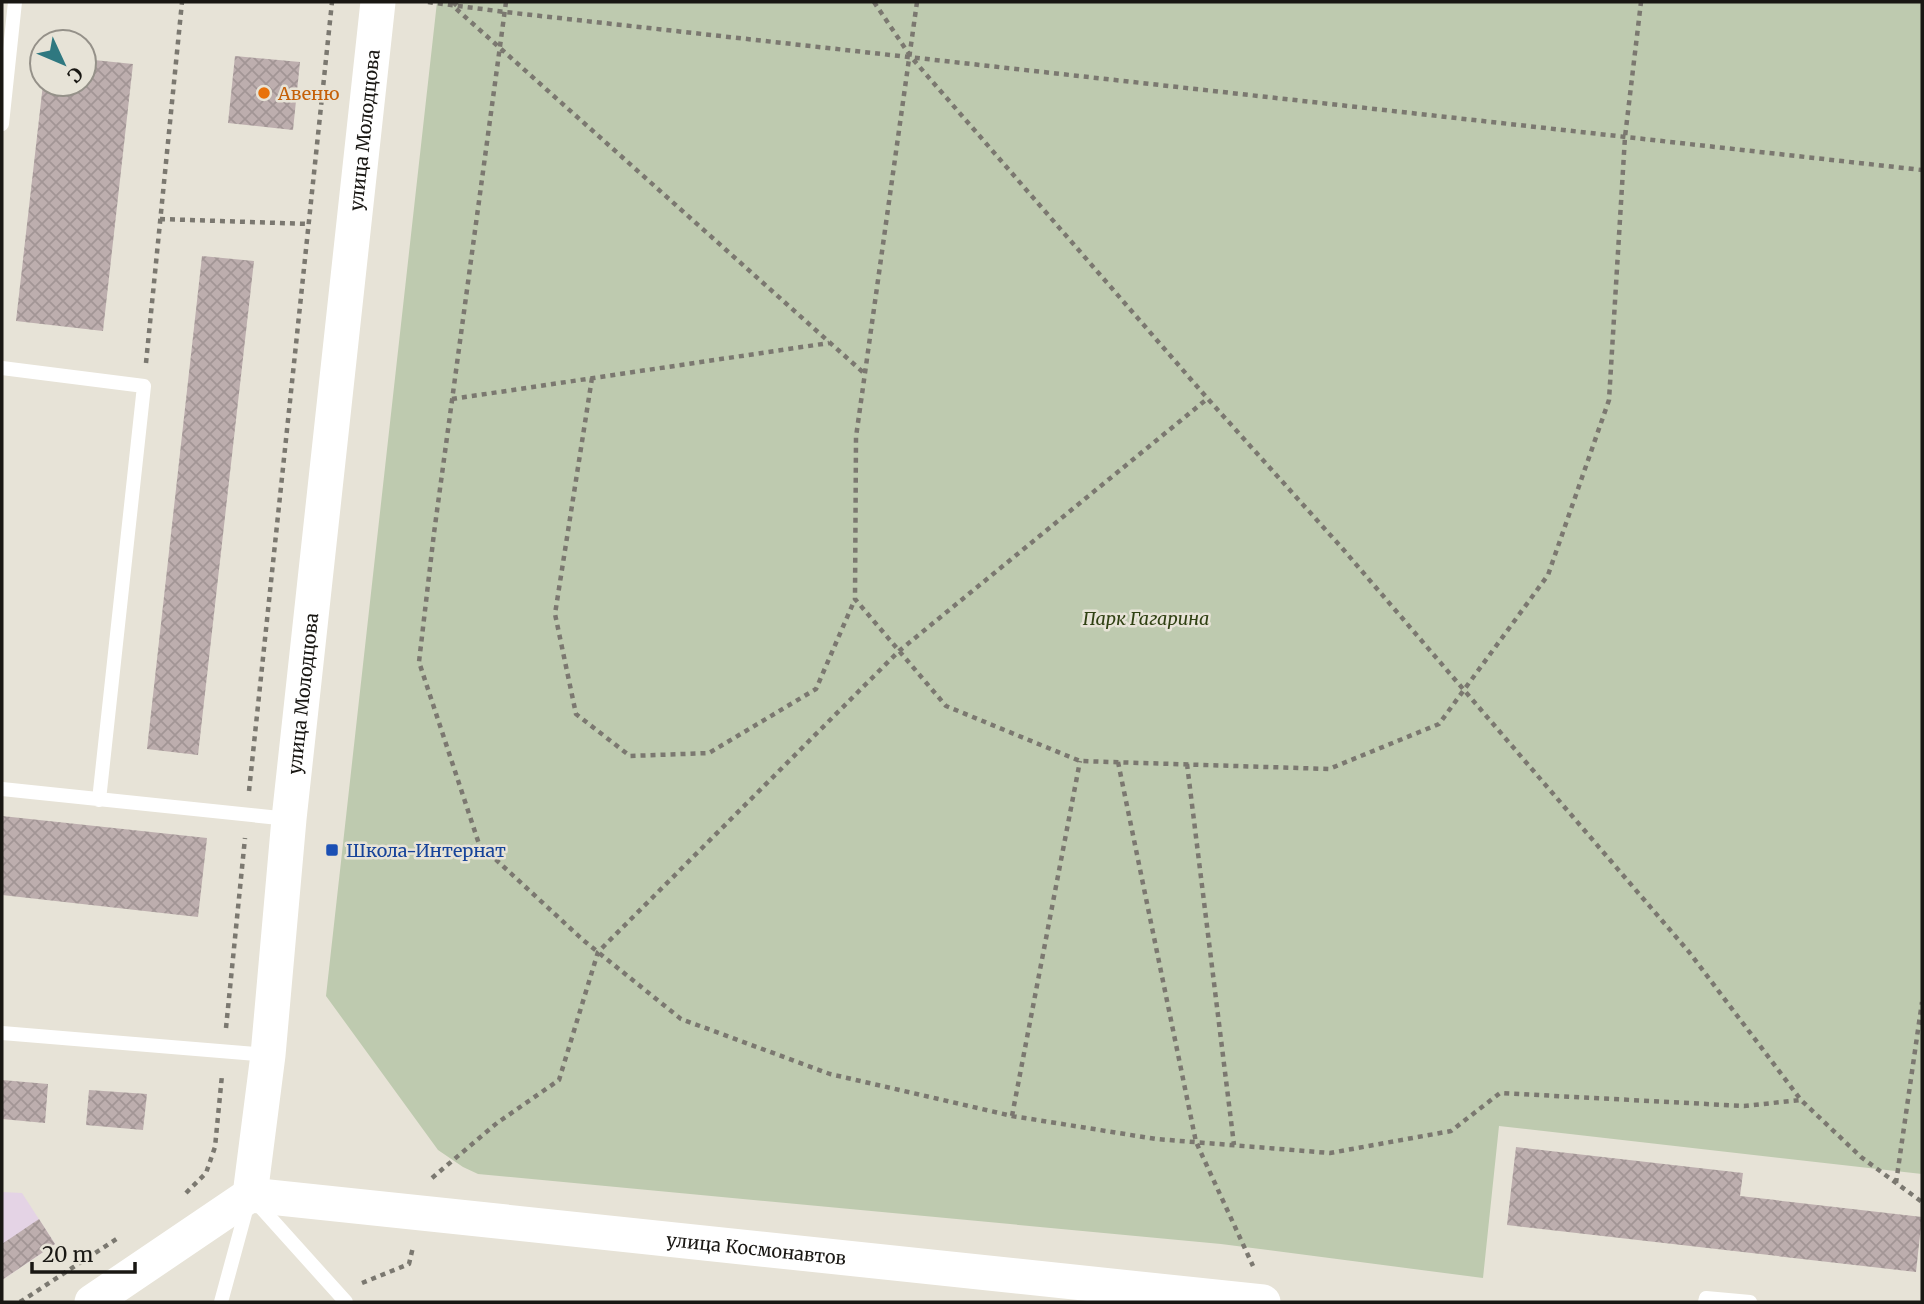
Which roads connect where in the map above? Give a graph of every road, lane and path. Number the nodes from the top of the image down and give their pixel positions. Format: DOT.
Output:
graph roads {
  1 [pos="15,2"];
  2 [pos="181,2"];
  3 [pos="332,2"];
  4 [pos="377,2"];
  5 [pos="428,2"];
  6 [pos="506,2"];
  7 [pos="874,2"];
  8 [pos="917,2"];
  9 [pos="1641,2"];
  10 [pos="455,4"];
  11 [pos="505,12"];
  12 [pos="500,48"];
  13 [pos="911,58"];
  14 [pos="2,124"];
  15 [pos="1625,137"];
  16 [pos="1922,170"];
  17 [pos="160,219"];
  18 [pos="310,224"];
  19 [pos="830,343"];
  20 [pos="2,368"];
  21 [pos="865,374"];
  22 [pos="592,378"];
  23 [pos="144,386"];
  24 [pos="452,399"];
  25 [pos="1208,399"];
  26 [pos="855,599"];
  27 [pos="899,651"];
  28 [pos="1465,692"];
  29 [pos="1080,761"];
  30 [pos="1118,762"];
  31 [pos="1187,764"];
  32 [pos="2,789"];
  33 [pos="99,800"];
  34 [pos="247,815"];
  35 [pos="289,819"];
  36 [pos="598,952"];
  37 [pos="1922,1002"];
  38 [pos="2,1033"];
  39 [pos="1919,1035"];
  40 [pos="1922,1044"];
  41 [pos="224,1051"];
  42 [pos="268,1055"];
  43 [pos="1801,1100"];
  44 [pos="1012,1116"];
  45 [pos="1196,1142"];
  46 [pos="1234,1145"];
  47 [pos="1896,1183"];
  48 [pos="250,1195"];
  49 [pos="183,1196"];
  50 [pos="1922,1202"];
  51 [pos="422,1213"];
  52 [pos="127,1233"];
  53 [pos="1260,1290"];
  54 [pos="342,1298"];
  55 [pos="20,1302"];
  56 [pos="92,1302"];
  57 [pos="221,1302"];
  58 [pos="1705,1302"];
  59 [pos="1750,1302"];
  1 -- 14 [label="lane"];
  2 -- 17 [label="path"];
  3 -- 18 [label="path"];
  4 -- 35 [label="street, улица Молодцова"];
  5 -- 10 [label="path"];
  6 -- 11 [label="path"];
  7 -- 13 [label="path"];
  8 -- 13 [label="path"];
  9 -- 15 [label="path"];
  10 -- 11 [label="path"];
  10 -- 12 [label="path"];
  11 -- 12 [label="path"];
  11 -- 13 [label="path"];
  12 -- 19 [label="path"];
  12 -- 24 [label="path"];
  13 -- 15 [label="path"];
  13 -- 21 [label="path"];
  13 -- 25 [label="path"];
  15 -- 16 [label="path"];
  15 -- 28 [label="path"];
  17 -- 18 [label="path"];
  17 -- 23 [label="path"];
  18 -- 34 [label="path"];
  19 -- 21 [label="path"];
  19 -- 22 [label="path"];
  20 -- 23 [label="lane"];
  21 -- 26 [label="path"];
  22 -- 24 [label="path"];
  22 -- 26 [label="path"];
  23 -- 33 [label="lane"];
  24 -- 36 [label="path"];
  25 -- 27 [label="path"];
  25 -- 28 [label="path"];
  26 -- 27 [label="path"];
  27 -- 29 [label="path"];
  27 -- 36 [label="path"];
  28 -- 31 [label="path"];
  28 -- 43 [label="path"];
  29 -- 30 [label="path"];
  29 -- 44 [label="path"];
  30 -- 31 [label="path"];
  30 -- 45 [label="path"];
  31 -- 46 [label="path"];
  32 -- 33 [label="lane"];
  33 -- 34 [label="lane"];
  34 -- 35 [label="lane"];
  34 -- 41 [label="path"];
  35 -- 42 [label="street, улица Молодцова"];
  36 -- 44 [label="path"];
  36 -- 51 [label="path"];
  37 -- 39 [label="path"];
  38 -- 41 [label="lane"];
  39 -- 40 [label="path"];
  39 -- 47 [label="path"];
  41 -- 42 [label="lane"];
  41 -- 49 [label="path"];
  42 -- 48 [label="street, улица Молодцова"];
  43 -- 46 [label="path"];
  43 -- 47 [label="path"];
  44 -- 45 [label="path"];
  45 -- 46 [label="path"];
  45 -- 53 [label="path"];
  47 -- 50 [label="path"];
  48 -- 51 [label="street, улица Космонавтов"];
  48 -- 54 [label="lane"];
  48 -- 56 [label="street"];
  48 -- 57 [label="lane"];
  51 -- 53 [label="street, улица Космонавтов"];
  51 -- 54 [label="path"];
  52 -- 55 [label="path"];
  58 -- 59 [label="lane"];
}
